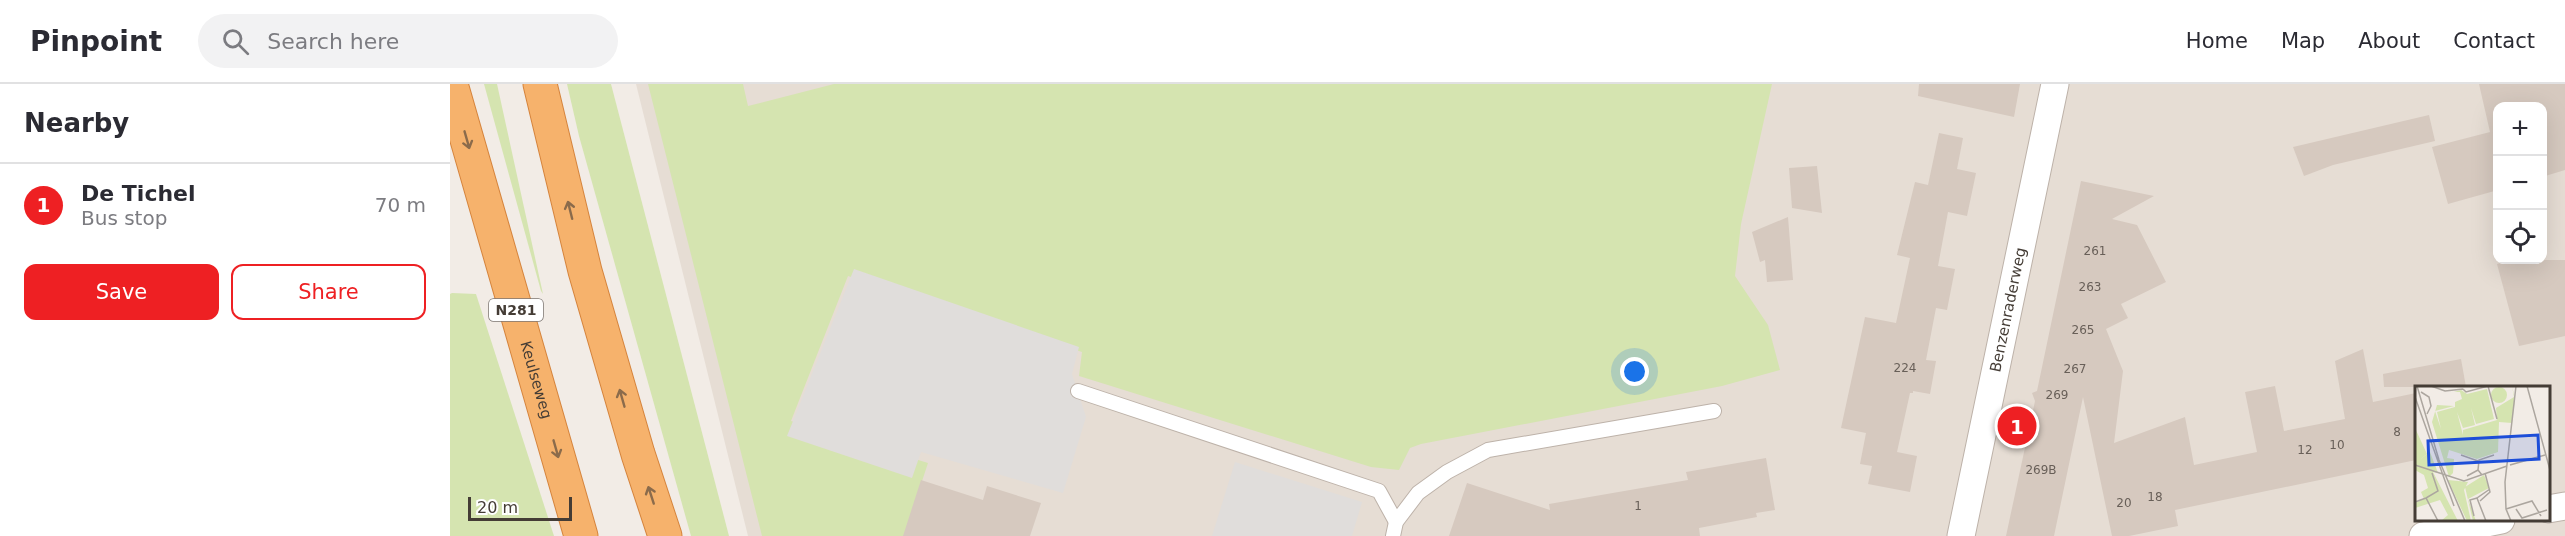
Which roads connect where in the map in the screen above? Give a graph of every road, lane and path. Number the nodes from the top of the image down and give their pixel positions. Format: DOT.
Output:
graph roads {
  1 [pos="451,84"];
  2 [pos="540,84"];
  3 [pos="2055,84"];
  4 [pos="1078,391"];
  5 [pos="1713,411"];
  6 [pos="2565,506"];
  7 [pos="2550,509"];
  8 [pos="2492,521"];
  9 [pos="1396,522"];
  10 [pos="581,536"];
  11 [pos="665,536"];
  12 [pos="1393,536"];
  13 [pos="1962,536"];
  14 [pos="2423,536"];
  1 -- 10 [label="highway, Keulseweg / N281, one-way"];
  11 -- 2 [label="highway, one-way"];
  3 -- 13 [label="street, Benzenraderweg"];
  4 -- 9 [label="lane"];
  5 -- 9 [label="lane"];
  6 -- 7 [label="street"];
  8 -- 14 [label="street"];
  9 -- 12 [label="lane"];
}
